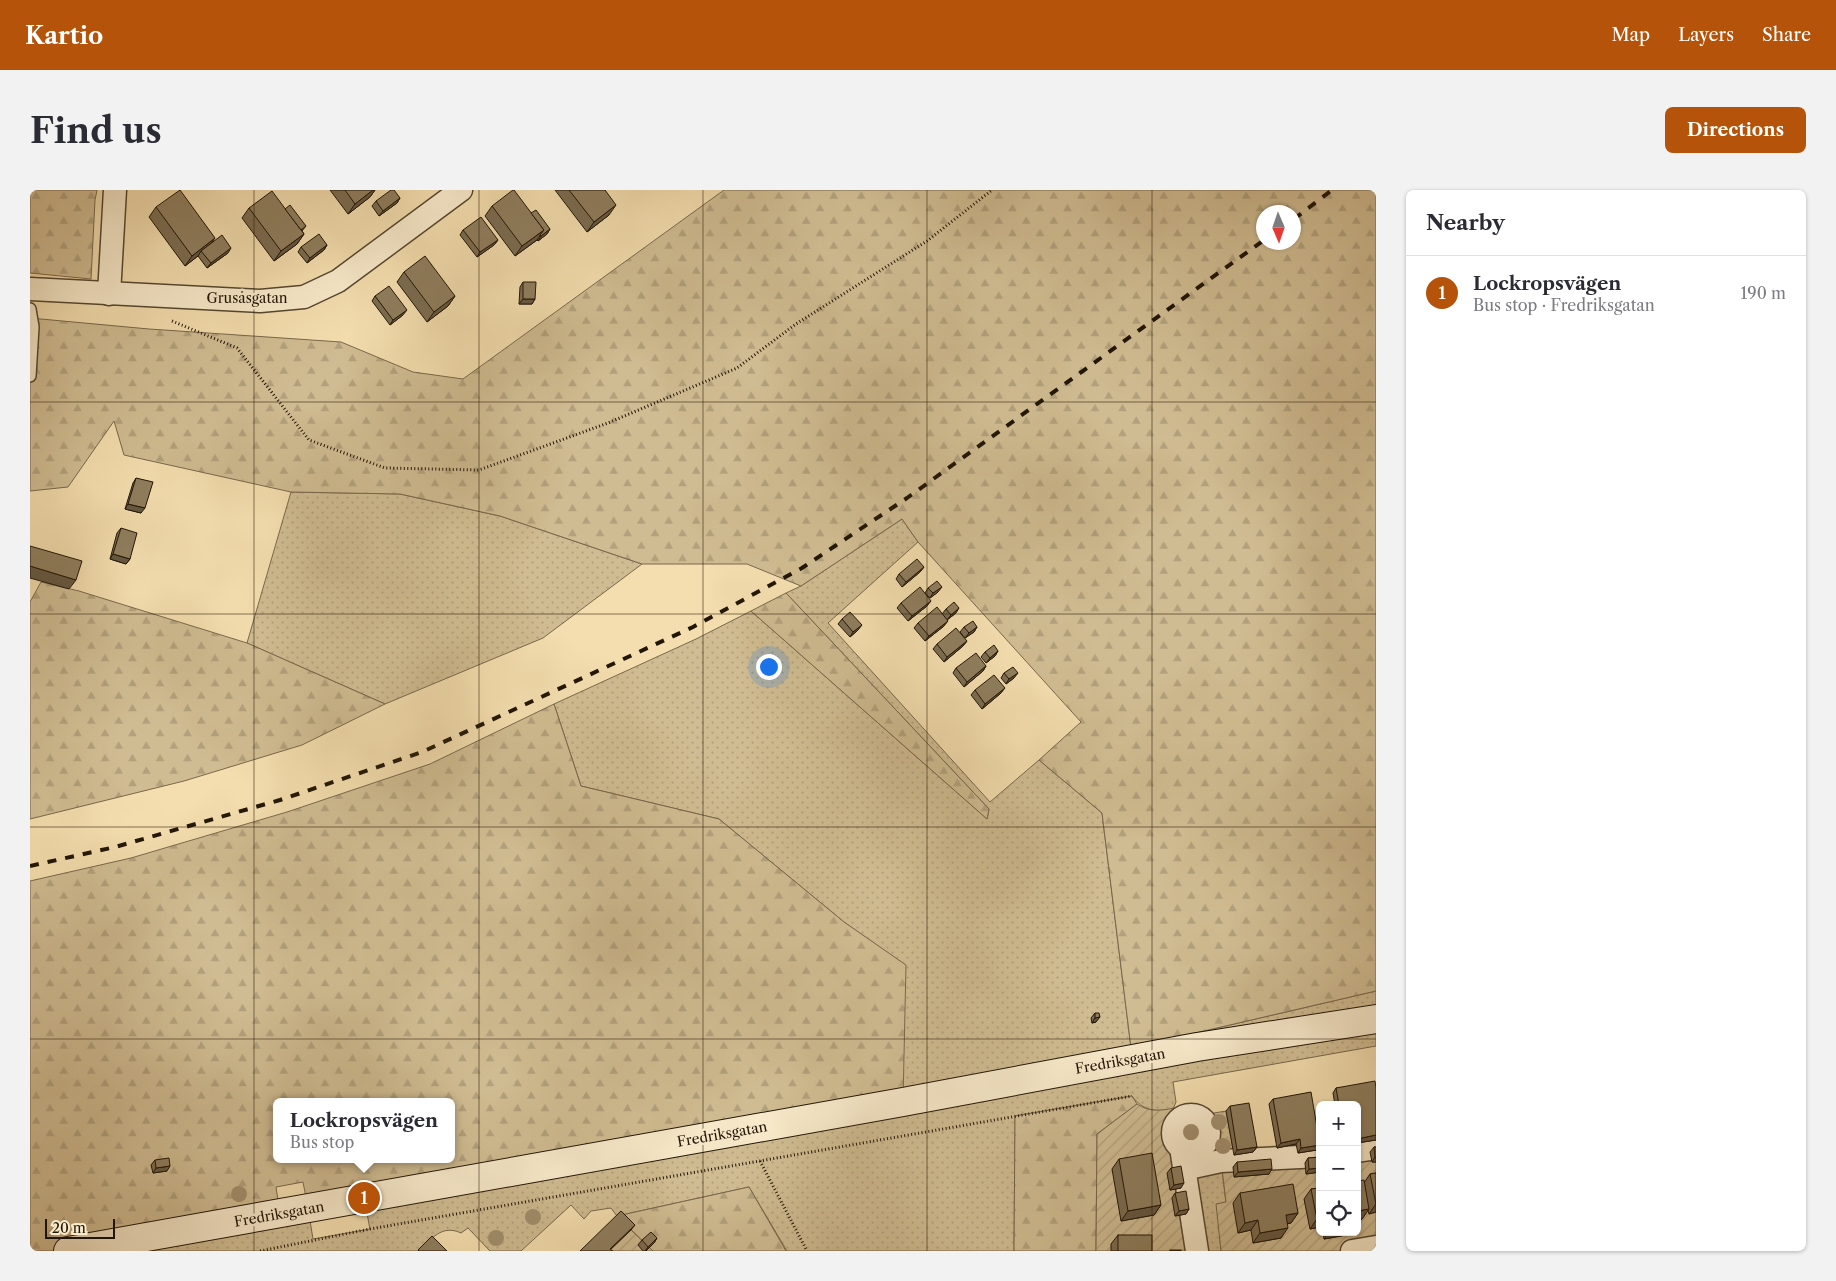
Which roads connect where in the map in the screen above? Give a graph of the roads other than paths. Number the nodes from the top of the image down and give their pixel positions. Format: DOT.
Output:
graph roads {
  1 [pos="115,190"];
  2 [pos="461,190"];
  3 [pos="30,289"];
  4 [pos="109,294"];
  5 [pos="30,309"];
  6 [pos="30,376"];
  7 [pos="1376,1019"];
  8 [pos="1376,1148"];
  9 [pos="1361,1150"];
  10 [pos="1316,1156"];
  11 [pos="1183,1159"];
  12 [pos="158,1243"];
  13 [pos="1376,1247"];
  14 [pos="68,1251"];
  15 [pos="1197,1251"];
  16 [pos="1352,1251"];
  1 -- 4 [label="street"];
  2 -- 4 [label="street, Grusåsgatan"];
  3 -- 4 [label="street, Grusåsgatan"];
  5 -- 6 [label="lane"];
  7 -- 12 [label="street, Fredriksgatan"];
  8 -- 9 [label="street"];
  10 -- 11 [label="street"];
  11 -- 11 [label="street"];
  11 -- 15 [label="street"];
  12 -- 14 [label="street, Fredriksgatan"];
  13 -- 16 [label="street"];
}
